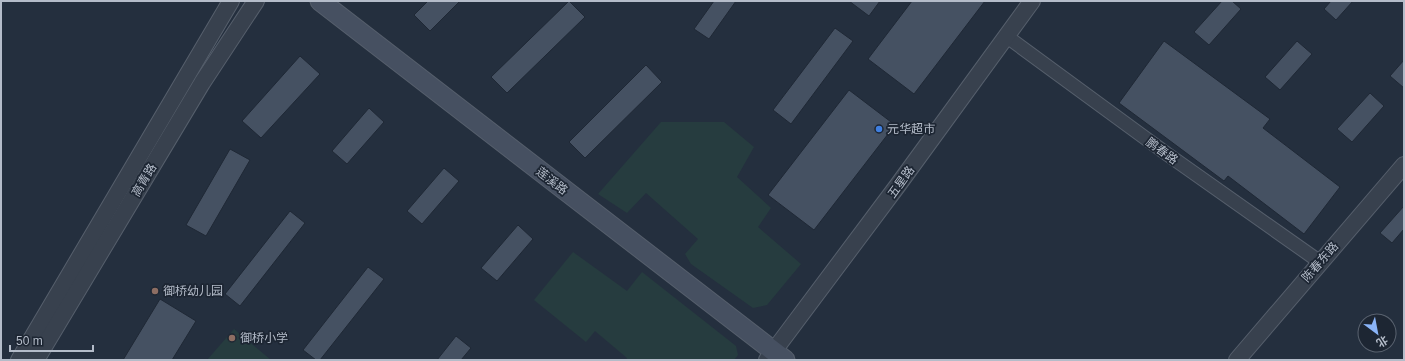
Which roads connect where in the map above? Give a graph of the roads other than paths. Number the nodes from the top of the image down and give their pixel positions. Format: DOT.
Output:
graph roads {
  1 [pos="231,1"];
  2 [pos="256,1"];
  3 [pos="320,1"];
  4 [pos="1032,1"];
  5 [pos="1006,36"];
  6 [pos="1404,165"];
  7 [pos="1320,262"];
  8 [pos="775,357"];
  9 [pos="19,360"];
  10 [pos="36,360"];
  11 [pos="1237,360"];
  1 -- 9 [label="street, 高青路"];
  2 -- 10 [label="street, 高青路"];
  3 -- 8 [label="main road, 莲溪路"];
  4 -- 5 [label="street, 五星路"];
  5 -- 7 [label="street, 鹏春路"];
  5 -- 8 [label="street, 五星路"];
  6 -- 7 [label="street, 陈春东路"];
  7 -- 11 [label="street, 陈春东路"];
}
